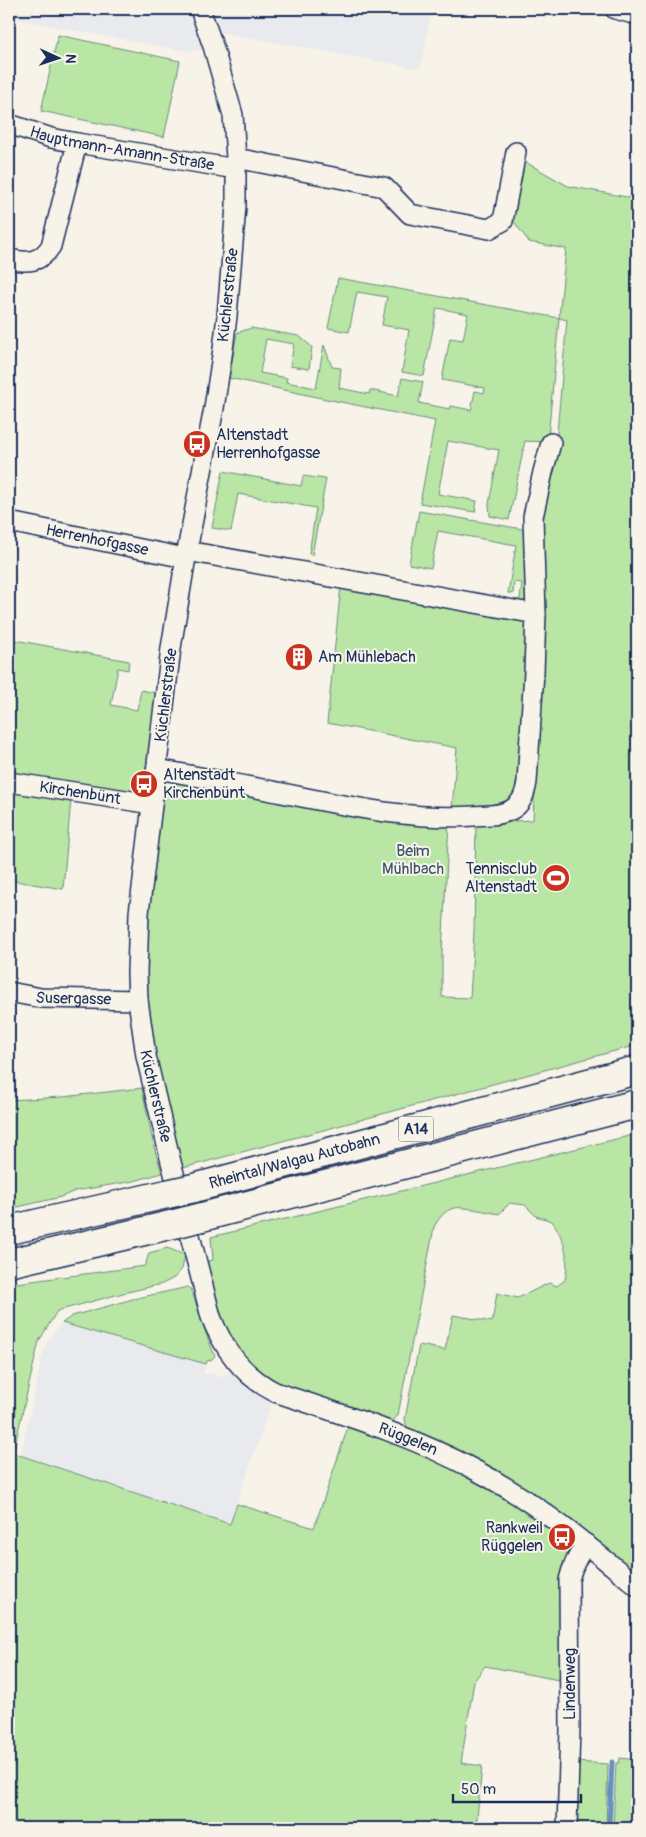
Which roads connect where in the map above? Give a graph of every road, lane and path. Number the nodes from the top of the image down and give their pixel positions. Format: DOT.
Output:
graph roads {
  1 [pos="200,9"];
  2 [pos="615,9"];
  3 [pos="637,15"];
  4 [pos="9,124"];
  5 [pos="77,143"];
  6 [pos="516,152"];
  7 [pos="236,163"];
  8 [pos="9,259"];
  9 [pos="551,443"];
  10 [pos="9,522"];
  11 [pos="186,555"];
  12 [pos="536,614"];
  13 [pos="157,769"];
  14 [pos="9,782"];
  15 [pos="152,804"];
  16 [pos="9,992"];
  17 [pos="138,1000"];
  18 [pos="637,1070"];
  19 [pos="637,1104"];
  20 [pos="9,1230"];
  21 [pos="9,1263"];
  22 [pos="203,1288"];
  23 [pos="586,1544"];
  24 [pos="637,1586"];
  25 [pos="567,1828"];
  1 -- 7 [label="street, Küchlerstraße"];
  2 -- 3 [label="street"];
  4 -- 5 [label="street, Hauptmann-Amann-Straße"];
  5 -- 7 [label="street, Hauptmann-Amann-Straße"];
  5 -- 8 [label="street"];
  6 -- 7 [label="street"];
  7 -- 11 [label="street, Küchlerstraße"];
  9 -- 12 [label="street"];
  10 -- 11 [label="street, Herrenhofgasse"];
  11 -- 12 [label="street"];
  11 -- 13 [label="street, Küchlerstraße"];
  12 -- 13 [label="street"];
  13 -- 15 [label="street, Küchlerstraße"];
  14 -- 15 [label="street, Kirchenbünt"];
  15 -- 17 [label="street, Küchlerstraße"];
  16 -- 17 [label="street, Susergasse"];
  17 -- 22 [label="street, Küchlerstraße"];
  18 -- 20 [label="highway, Rheintal/Walgau Autobahn / A14, bridge"];
  19 -- 21 [label="highway, Rheintal/Walgau Autobahn / A14, bridge"];
  22 -- 23 [label="street, Rüggelen"];
  23 -- 24 [label="street, Rüggelen"];
  23 -- 25 [label="street, Lindenweg"];
}
